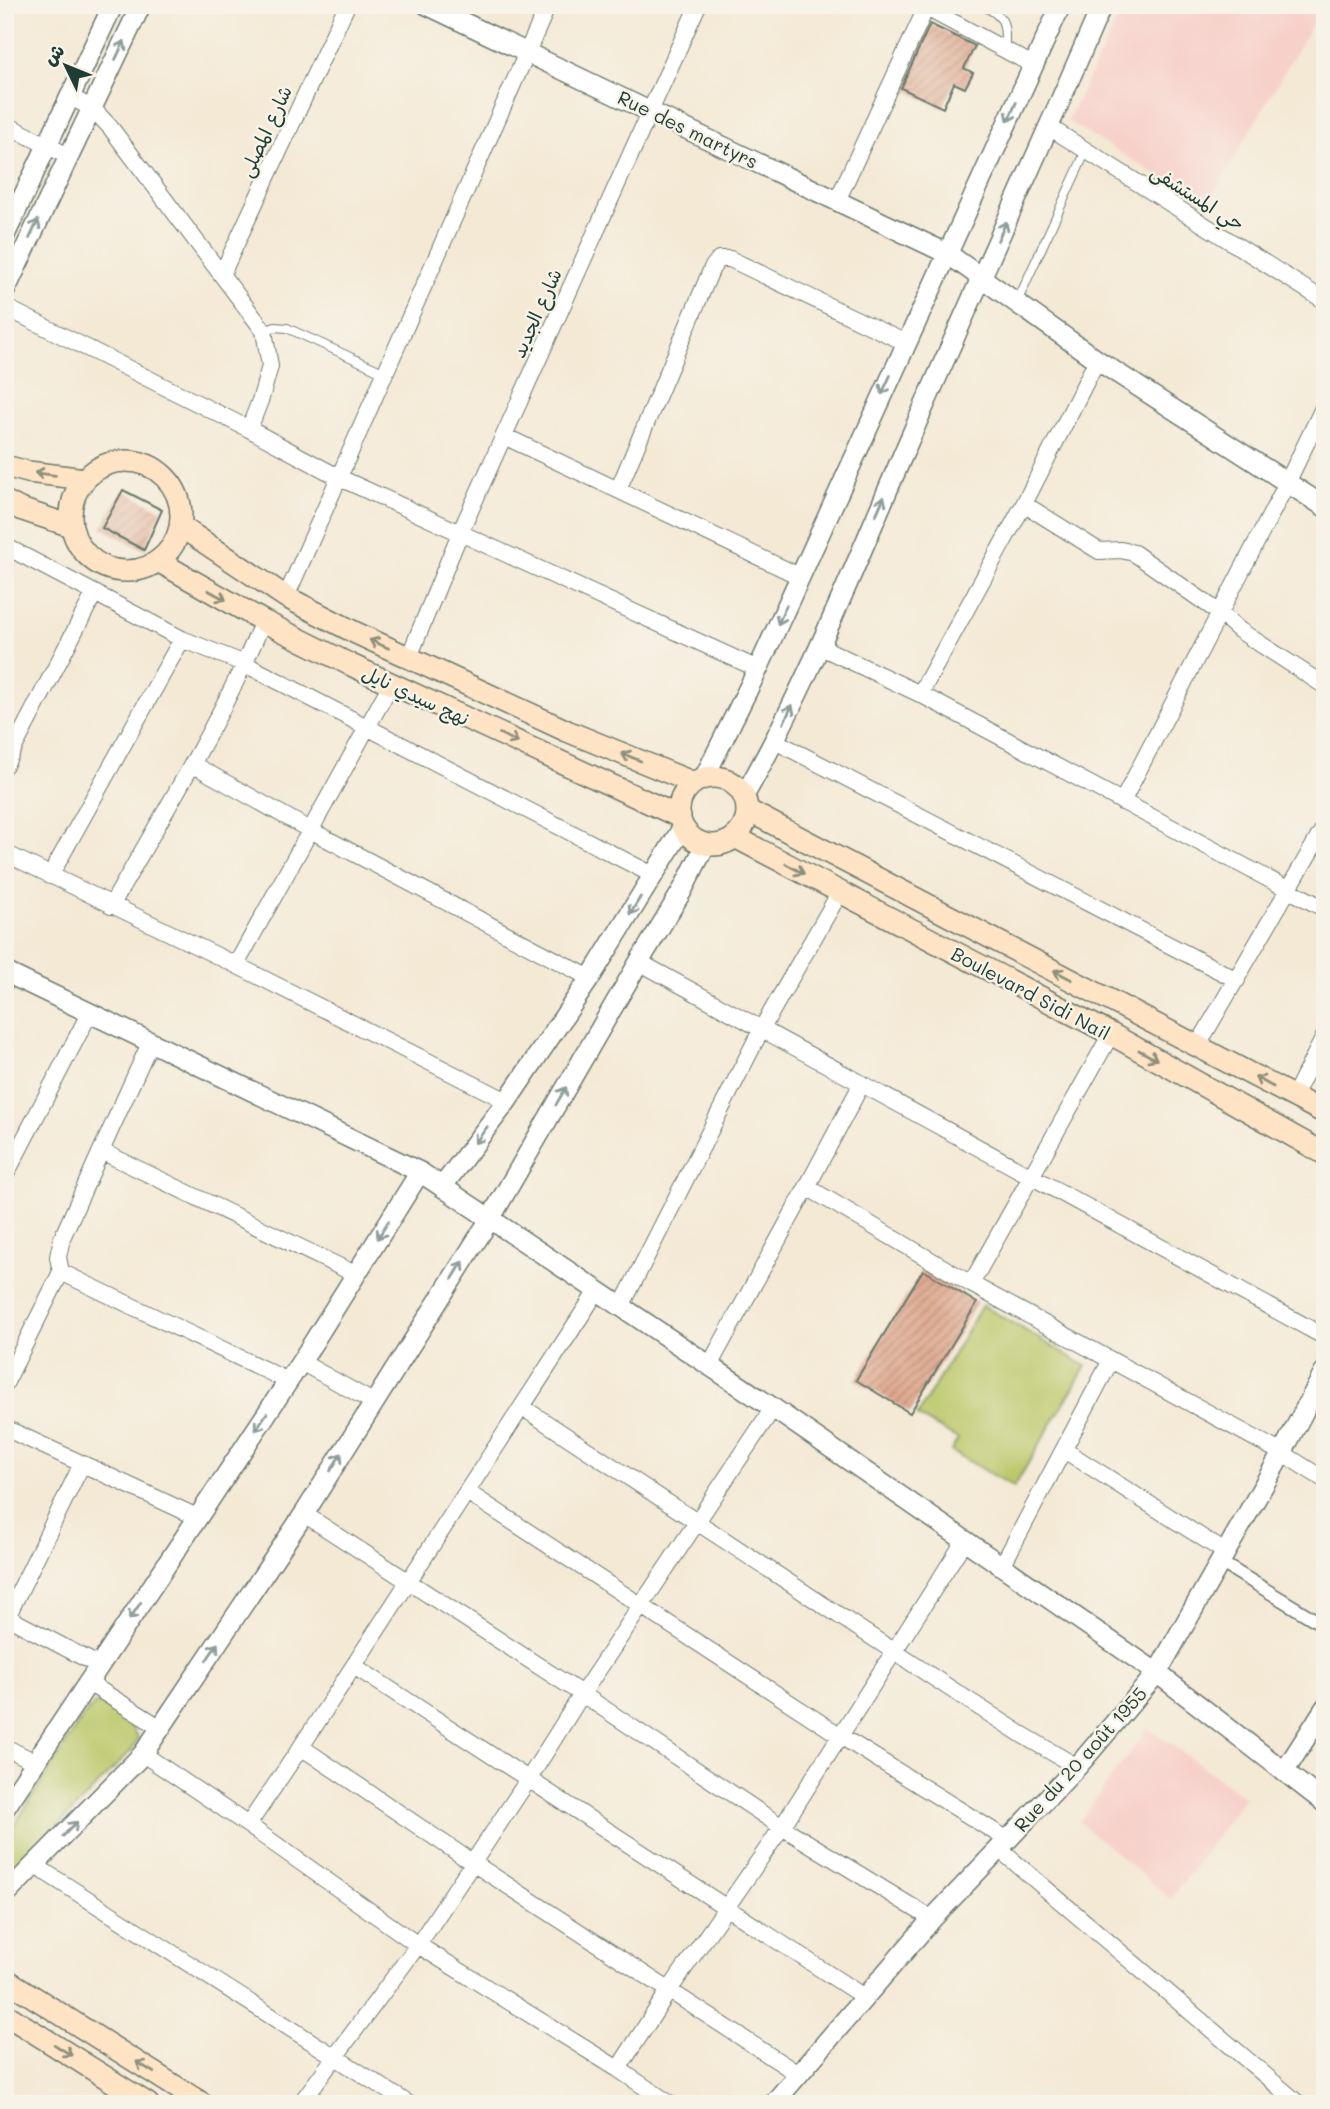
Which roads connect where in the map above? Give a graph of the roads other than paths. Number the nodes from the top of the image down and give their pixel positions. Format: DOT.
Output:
graph roads {
  1 [pos="113,5"];
  2 [pos="141,5"];
  3 [pos="347,5"];
  4 [pos="427,5"];
  5 [pos="548,5"];
  6 [pos="698,5"];
  7 [pos="982,5"];
  8 [pos="1061,5"];
  9 [pos="1102,5"];
  10 [pos="923,6"];
  11 [pos="1004,50"];
  12 [pos="526,53"];
  13 [pos="1033,65"];
  14 [pos="71,97"];
  15 [pos="93,109"];
  16 [pos="650,111"];
  17 [pos="5,124"];
  18 [pos="1049,127"];
  19 [pos="47,145"];
  20 [pos="1086,151"];
  21 [pos="68,156"];
  22 [pos="837,201"];
  23 [pos="5,234"];
  24 [pos="948,254"];
  25 [pos="222,274"];
  26 [pos="981,276"];
  27 [pos="5,291"];
  28 [pos="1325,301"];
  29 [pos="1017,302"];
  30 [pos="5,307"];
  31 [pos="264,331"];
  32 [pos="906,343"];
  33 [pos="1097,360"];
  34 [pos="385,373"];
  35 [pos="1325,404"];
  36 [pos="249,429"];
  37 [pos="504,436"];
  38 [pos="5,466"];
  39 [pos="340,478"];
  40 [pos="85,479"];
  41 [pos="1287,483"];
  42 [pos="618,490"];
  43 [pos="5,501"];
  44 [pos="1024,504"];
  45 [pos="1325,506"];
  46 [pos="71,526"];
  47 [pos="180,526"];
  48 [pos="460,533"];
  49 [pos="5,546"];
  50 [pos="158,561"];
  51 [pos="799,576"];
  52 [pos="94,594"];
  53 [pos="286,597"];
  54 [pos="1220,613"];
  55 [pos="264,621"];
  56 [pos="183,639"];
  57 [pos="819,646"];
  58 [pos="409,657"];
  59 [pos="245,664"];
  60 [pos="758,669"];
  61 [pos="391,684"];
  62 [pos="1325,686"];
  63 [pos="920,694"];
  64 [pos="366,726"];
  65 [pos="775,741"];
  66 [pos="192,764"];
  67 [pos="5,765"];
  68 [pos="699,780"];
  69 [pos="745,803"];
  70 [pos="1122,803"];
  71 [pos="681,822"];
  72 [pos="1325,826"];
  73 [pos="310,830"];
  74 [pos="735,837"];
  75 [pos="706,844"];
  76 [pos="5,853"];
  77 [pos="653,875"];
  78 [pos="50,876"];
  79 [pos="1288,889"];
  80 [pos="840,892"];
  81 [pos="111,906"];
  82 [pos="1325,909"];
  83 [pos="639,962"];
  84 [pos="236,965"];
  85 [pos="5,972"];
  86 [pos="590,978"];
  87 [pos="1237,980"];
  88 [pos="89,1014"];
  89 [pos="761,1030"];
  90 [pos="1111,1034"];
  91 [pos="1325,1035"];
  92 [pos="150,1043"];
  93 [pos="1198,1045"];
  94 [pos="1318,1063"];
  95 [pos="861,1085"];
  96 [pos="1293,1098"];
  97 [pos="507,1101"];
  98 [pos="1325,1113"];
  99 [pos="101,1151"];
  100 [pos="1325,1154"];
  101 [pos="420,1172"];
  102 [pos="5,1175"];
  103 [pos="1030,1177"];
  104 [pos="442,1187"];
  105 [pos="807,1187"];
  106 [pos="490,1219"];
  107 [pos="61,1272"];
  108 [pos="355,1274"];
  109 [pos="971,1284"];
  110 [pos="597,1291"];
  111 [pos="621,1307"];
  112 [pos="1325,1337"];
  113 [pos="1111,1360"];
  114 [pos="301,1362"];
  115 [pos="709,1366"];
  116 [pos="1325,1371"];
  117 [pos="288,1381"];
  118 [pos="5,1384"];
  119 [pos="373,1402"];
  120 [pos="522,1407"];
  121 [pos="774,1408"];
  122 [pos="5,1428"];
  123 [pos="1063,1450"];
  124 [pos="1282,1453"];
  125 [pos="82,1464"];
  126 [pos="1325,1480"];
  127 [pos="467,1492"];
  128 [pos="304,1514"];
  129 [pos="197,1517"];
  130 [pos="698,1522"];
  131 [pos="965,1540"];
  132 [pos="1223,1557"];
  133 [pos="1002,1566"];
  134 [pos="408,1583"];
  135 [pos="641,1605"];
  136 [pos="6,1616"];
  137 [pos="1325,1626"];
  138 [pos="893,1652"];
  139 [pos="98,1665"];
  140 [pos="354,1666"];
  141 [pos="1157,1673"];
  142 [pos="87,1682"];
  143 [pos="582,1694"];
  144 [pos="1325,1708"];
  145 [pos="161,1728"];
  146 [pos="839,1735"];
  147 [pos="5,1747"];
  148 [pos="301,1747"];
  149 [pos="143,1754"];
  150 [pos="35,1762"];
  151 [pos="1077,1767"];
  152 [pos="1284,1772"];
  153 [pos="528,1780"];
  154 [pos="1322,1795"];
  155 [pos="5,1808"];
  156 [pos="248,1825"];
  157 [pos="782,1827"];
  158 [pos="1004,1845"];
  159 [pos="473,1863"];
  160 [pos="34,1865"];
  161 [pos="5,1895"];
  162 [pos="727,1907"];
  163 [pos="932,1919"];
  164 [pos="418,1945"];
  165 [pos="5,1979"];
  166 [pos="670,1989"];
  167 [pos="864,1997"];
  168 [pos="5,2014"];
  169 [pos="335,2057"];
  170 [pos="618,2069"];
  171 [pos="798,2074"];
  172 [pos="148,2104"];
  173 [pos="203,2104"];
  174 [pos="300,2104"];
  175 [pos="409,2104"];
  176 [pos="670,2104"];
  177 [pos="774,2104"];
  178 [pos="1299,2104"];
  1 -- 14 [label="street"];
  15 -- 2 [label="street, one-way"];
  3 -- 25 [label="street, شارع المصلى"];
  4 -- 12 [label="street, Rue des martyrs"];
  5 -- 12 [label="street"];
  6 -- 16 [label="street, شارع الجديد"];
  7 -- 11 [label="lane"];
  8 -- 13 [label="street"];
  9 -- 18 [label="street"];
  10 -- 11 [label="street"];
  10 -- 22 [label="street"];
  11 -- 13 [label="street"];
  12 -- 16 [label="street, Rue des martyrs"];
  12 -- 34 [label="street"];
  13 -- 24 [label="street, one-way"];
  14 -- 15 [label="street"];
  14 -- 19 [label="street"];
  15 -- 21 [label="street"];
  15 -- 25 [label="street"];
  16 -- 22 [label="street, Rue des martyrs"];
  16 -- 37 [label="street, شارع الجديد"];
  17 -- 19 [label="street"];
  18 -- 20 [label="street, حي المستشفى"];
  26 -- 18 [label="street, one-way"];
  19 -- 21 [label="street"];
  19 -- 23 [label="street"];
  20 -- 28 [label="street, حي المستشفى"];
  20 -- 29 [label="lane"];
  27 -- 21 [label="street, one-way"];
  22 -- 24 [label="street, Rue des martyrs"];
  24 -- 26 [label="street, Rue des martyrs"];
  24 -- 32 [label="street"];
  25 -- 31 [label="street"];
  26 -- 29 [label="street, Rue des martyrs"];
  57 -- 26 [label="street, one-way"];
  29 -- 33 [label="street, Rue des martyrs"];
  30 -- 36 [label="street"];
  31 -- 34 [label="lane"];
  31 -- 36 [label="street"];
  32 -- 42 [label="street"];
  32 -- 51 [label="street, one-way"];
  33 -- 41 [label="street, Rue des martyrs"];
  33 -- 44 [label="street"];
  34 -- 39 [label="street"];
  35 -- 41 [label="street"];
  36 -- 39 [label="street"];
  37 -- 42 [label="street"];
  37 -- 48 [label="street, شارع الجديد"];
  40 -- 38 [label="main road, one-way"];
  39 -- 48 [label="street"];
  39 -- 53 [label="street"];
  40 -- 46 [label="main road"];
  40 -- 47 [label="main road"];
  41 -- 45 [label="street, Rue des martyrs"];
  41 -- 54 [label="street"];
  42 -- 51 [label="street"];
  43 -- 46 [label="main road"];
  44 -- 54 [label="street"];
  44 -- 63 [label="street"];
  46 -- 50 [label="main road"];
  47 -- 50 [label="main road"];
  47 -- 53 [label="main road, نهج سيدي نايل"];
  48 -- 58 [label="street, شارع الجديد"];
  48 -- 60 [label="street"];
  49 -- 52 [label="street"];
  50 -- 55 [label="main road, نهج سيدي نايل, one-way"];
  51 -- 60 [label="street, one-way"];
  52 -- 56 [label="street"];
  52 -- 67 [label="street"];
  58 -- 53 [label="main road, نهج سيدي نايل, one-way"];
  54 -- 62 [label="street"];
  54 -- 70 [label="street"];
  55 -- 59 [label="street"];
  55 -- 61 [label="main road, نهج سيدي نايل"];
  56 -- 59 [label="street"];
  56 -- 78 [label="street"];
  57 -- 63 [label="street"];
  65 -- 57 [label="street, one-way"];
  68 -- 58 [label="main road, نهج سيدي نايل, one-way"];
  59 -- 64 [label="street"];
  59 -- 66 [label="street"];
  60 -- 68 [label="street"];
  61 -- 64 [label="street"];
  61 -- 71 [label="main road, نهج سيدي نايل, one-way"];
  63 -- 70 [label="street"];
  64 -- 73 [label="street"];
  64 -- 77 [label="street"];
  65 -- 69 [label="street"];
  65 -- 87 [label="street"];
  66 -- 73 [label="street"];
  66 -- 81 [label="street"];
  68 -- 69 [label="main road"];
  68 -- 71 [label="main road"];
  69 -- 74 [label="main road"];
  93 -- 69 [label="main road, Boulevard Sidi Nail, one-way"];
  70 -- 79 [label="street"];
  71 -- 75 [label="main road"];
  71 -- 77 [label="street"];
  72 -- 79 [label="street"];
  73 -- 84 [label="street"];
  73 -- 86 [label="street"];
  74 -- 75 [label="main road"];
  74 -- 80 [label="main road, Boulevard Sidi Nail, one-way"];
  75 -- 83 [label="street"];
  76 -- 78 [label="street"];
  77 -- 86 [label="street, one-way"];
  78 -- 81 [label="street"];
  79 -- 82 [label="street"];
  79 -- 87 [label="street"];
  80 -- 89 [label="street"];
  80 -- 90 [label="main road, Boulevard Sidi Nail"];
  81 -- 84 [label="street"];
  83 -- 89 [label="street"];
  106 -- 83 [label="street, one-way"];
  84 -- 97 [label="street"];
  85 -- 88 [label="street"];
  86 -- 97 [label="street"];
  87 -- 93 [label="street"];
  88 -- 92 [label="street"];
  88 -- 102 [label="street"];
  89 -- 95 [label="street"];
  89 -- 111 [label="street"];
  90 -- 100 [label="main road, Boulevard Sidi Nail, one-way"];
  90 -- 103 [label="street"];
  91 -- 94 [label="street"];
  92 -- 99 [label="street"];
  92 -- 101 [label="street"];
  96 -- 93 [label="main road, Boulevard Sidi Nail, one-way"];
  94 -- 96 [label="street"];
  95 -- 103 [label="street"];
  95 -- 105 [label="street"];
  96 -- 98 [label="main road, Boulevard Sidi Nail"];
  97 -- 104 [label="street, one-way"];
  99 -- 107 [label="street"];
  99 -- 108 [label="street"];
  101 -- 104 [label="street"];
  101 -- 108 [label="street, one-way"];
  103 -- 109 [label="street"];
  103 -- 112 [label="street"];
  104 -- 106 [label="street"];
  105 -- 109 [label="street"];
  105 -- 115 [label="street"];
  106 -- 110 [label="street"];
  119 -- 106 [label="street, one-way"];
  107 -- 117 [label="street"];
  107 -- 118 [label="street"];
  108 -- 114 [label="street"];
  109 -- 113 [label="street"];
  110 -- 111 [label="street"];
  110 -- 120 [label="street"];
  111 -- 115 [label="street"];
  113 -- 123 [label="street"];
  113 -- 124 [label="street"];
  114 -- 117 [label="street"];
  114 -- 119 [label="street"];
  115 -- 121 [label="street"];
  116 -- 124 [label="street, Rue du 20 août 1955"];
  117 -- 129 [label="street, one-way"];
  128 -- 119 [label="street, one-way"];
  120 -- 127 [label="street"];
  120 -- 130 [label="street"];
  121 -- 130 [label="street"];
  121 -- 131 [label="street"];
  122 -- 125 [label="street"];
  123 -- 132 [label="street"];
  123 -- 133 [label="street"];
  124 -- 126 [label="street"];
  124 -- 132 [label="street, Rue du 20 août 1955"];
  125 -- 129 [label="street"];
  125 -- 136 [label="street"];
  127 -- 134 [label="street"];
  127 -- 135 [label="street"];
  128 -- 134 [label="street"];
  145 -- 128 [label="street, one-way"];
  129 -- 139 [label="street, one-way"];
  130 -- 135 [label="street"];
  130 -- 138 [label="street"];
  131 -- 133 [label="street"];
  131 -- 138 [label="street"];
  132 -- 137 [label="street"];
  132 -- 141 [label="street, Rue du 20 août 1955"];
  133 -- 141 [label="street"];
  134 -- 140 [label="street"];
  134 -- 143 [label="street"];
  135 -- 143 [label="street"];
  135 -- 146 [label="street"];
  136 -- 139 [label="street"];
  138 -- 146 [label="street"];
  138 -- 151 [label="street"];
  139 -- 142 [label="street"];
  140 -- 148 [label="street"];
  140 -- 153 [label="street"];
  141 -- 151 [label="street, Rue du 20 août 1955"];
  141 -- 152 [label="street"];
  142 -- 145 [label="street"];
  142 -- 150 [label="street"];
  143 -- 153 [label="street"];
  143 -- 157 [label="street"];
  144 -- 152 [label="street"];
  145 -- 149 [label="street"];
  146 -- 157 [label="street"];
  146 -- 158 [label="street"];
  147 -- 150 [label="street"];
  148 -- 156 [label="street"];
  148 -- 159 [label="street"];
  149 -- 156 [label="street"];
  160 -- 149 [label="street, one-way"];
  150 -- 155 [label="street"];
  151 -- 158 [label="street, Rue du 20 août 1955"];
  152 -- 154 [label="street"];
  153 -- 159 [label="street"];
  153 -- 162 [label="street"];
  156 -- 164 [label="street"];
  157 -- 162 [label="street"];
  157 -- 163 [label="street"];
  158 -- 163 [label="street, Rue du 20 août 1955"];
  158 -- 178 [label="street"];
  159 -- 164 [label="street"];
  159 -- 166 [label="street"];
  160 -- 161 [label="street"];
  160 -- 169 [label="street"];
  162 -- 166 [label="street"];
  162 -- 167 [label="street"];
  163 -- 167 [label="street, Rue du 20 août 1955"];
  164 -- 169 [label="street"];
  164 -- 170 [label="street"];
  173 -- 165 [label="main road, one-way"];
  166 -- 170 [label="street"];
  166 -- 171 [label="street"];
  167 -- 171 [label="street, Rue du 20 août 1955"];
  168 -- 172 [label="main road, one-way"];
  169 -- 174 [label="street"];
  169 -- 175 [label="street"];
  170 -- 176 [label="street"];
  171 -- 177 [label="street, Rue du 20 août 1955"];
}
